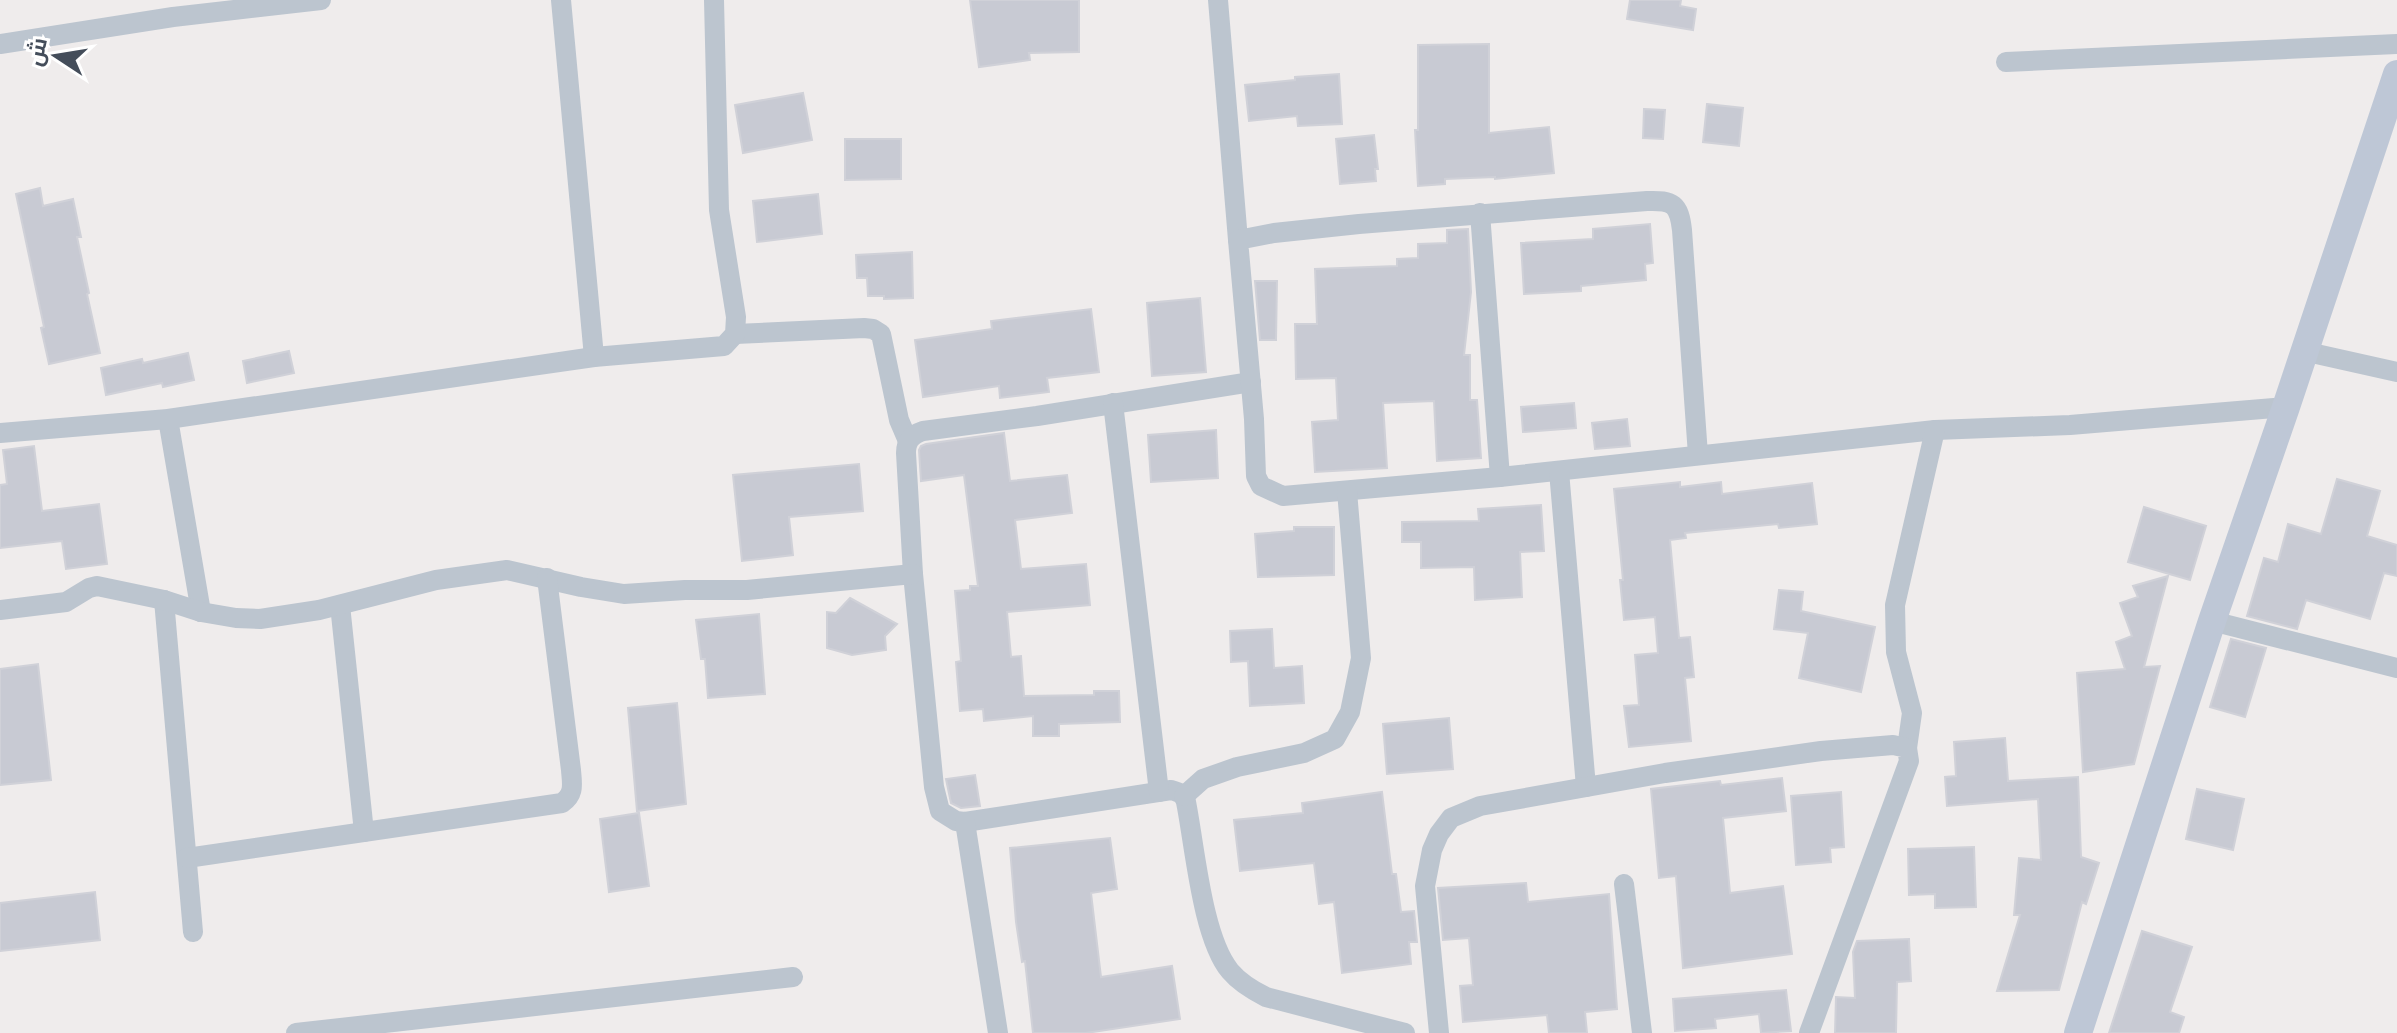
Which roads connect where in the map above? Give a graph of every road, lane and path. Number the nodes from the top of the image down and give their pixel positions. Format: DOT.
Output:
graph roads {
  1 [pos="321,0"];
  2 [pos="561,0"];
  3 [pos="714,0"];
  4 [pos="1218,0"];
  5 [pos="0,44"];
  6 [pos="2397,44"];
  7 [pos="2006,62"];
  8 [pos="2397,74"];
  9 [pos="1480,213"];
  10 [pos="1238,240"];
  11 [pos="735,334"];
  12 [pos="2303,351"];
  13 [pos="594,357"];
  14 [pos="2397,372"];
  15 [pos="1251,382"];
  16 [pos="1113,403"];
  17 [pos="2286,407"];
  18 [pos="168,419"];
  19 [pos="1935,430"];
  20 [pos="0,433"];
  21 [pos="908,441"];
  22 [pos="1698,455"];
  23 [pos="1559,471"];
  24 [pos="1500,477"];
  25 [pos="1347,491"];
  26 [pos="913,574"];
  27 [pos="547,578"];
  28 [pos="164,600"];
  29 [pos="340,605"];
  30 [pos="0,610"];
  31 [pos="201,612"];
  32 [pos="2212,621"];
  33 [pos="2397,668"];
  34 [pos="1907,748"];
  35 [pos="1586,787"];
  36 [pos="1159,792"];
  37 [pos="1184,796"];
  38 [pos="965,822"];
  39 [pos="364,832"];
  40 [pos="187,858"];
  41 [pos="1624,884"];
  42 [pos="193,932"];
  43 [pos="793,977"];
  44 [pos="296,1033"];
  45 [pos="998,1033"];
  46 [pos="1405,1033"];
  47 [pos="1439,1033"];
  48 [pos="1642,1033"];
  49 [pos="1809,1033"];
  50 [pos="2078,1033"];
  1 -- 5 [label="street"];
  2 -- 13 [label="street"];
  3 -- 11 [label="street"];
  4 -- 10 [label="street"];
  6 -- 7 [label="street"];
  8 -- 12 [label="main road"];
  9 -- 10 [label="street"];
  9 -- 22 [label="street"];
  9 -- 24 [label="street"];
  10 -- 15 [label="street"];
  11 -- 13 [label="street"];
  11 -- 21 [label="street"];
  12 -- 14 [label="street"];
  12 -- 17 [label="main road"];
  13 -- 18 [label="street"];
  15 -- 16 [label="street"];
  15 -- 25 [label="street"];
  16 -- 21 [label="street"];
  16 -- 36 [label="street"];
  17 -- 19 [label="street"];
  17 -- 32 [label="main road"];
  18 -- 20 [label="street"];
  18 -- 31 [label="street"];
  19 -- 22 [label="street"];
  19 -- 34 [label="street"];
  21 -- 26 [label="street"];
  22 -- 23 [label="street"];
  23 -- 24 [label="street"];
  23 -- 35 [label="street"];
  24 -- 25 [label="street"];
  25 -- 37 [label="street"];
  26 -- 27 [label="street"];
  26 -- 38 [label="street"];
  27 -- 29 [label="street"];
  27 -- 39 [label="street"];
  28 -- 30 [label="street"];
  28 -- 31 [label="street"];
  28 -- 40 [label="street"];
  29 -- 31 [label="street"];
  29 -- 39 [label="street"];
  32 -- 33 [label="street"];
  32 -- 50 [label="main road"];
  34 -- 35 [label="street"];
  34 -- 49 [label="street"];
  35 -- 47 [label="street"];
  36 -- 37 [label="street"];
  36 -- 38 [label="street"];
  37 -- 46 [label="street"];
  38 -- 45 [label="street"];
  39 -- 40 [label="street"];
  40 -- 42 [label="street"];
  41 -- 48 [label="street"];
  43 -- 44 [label="street"];
}
